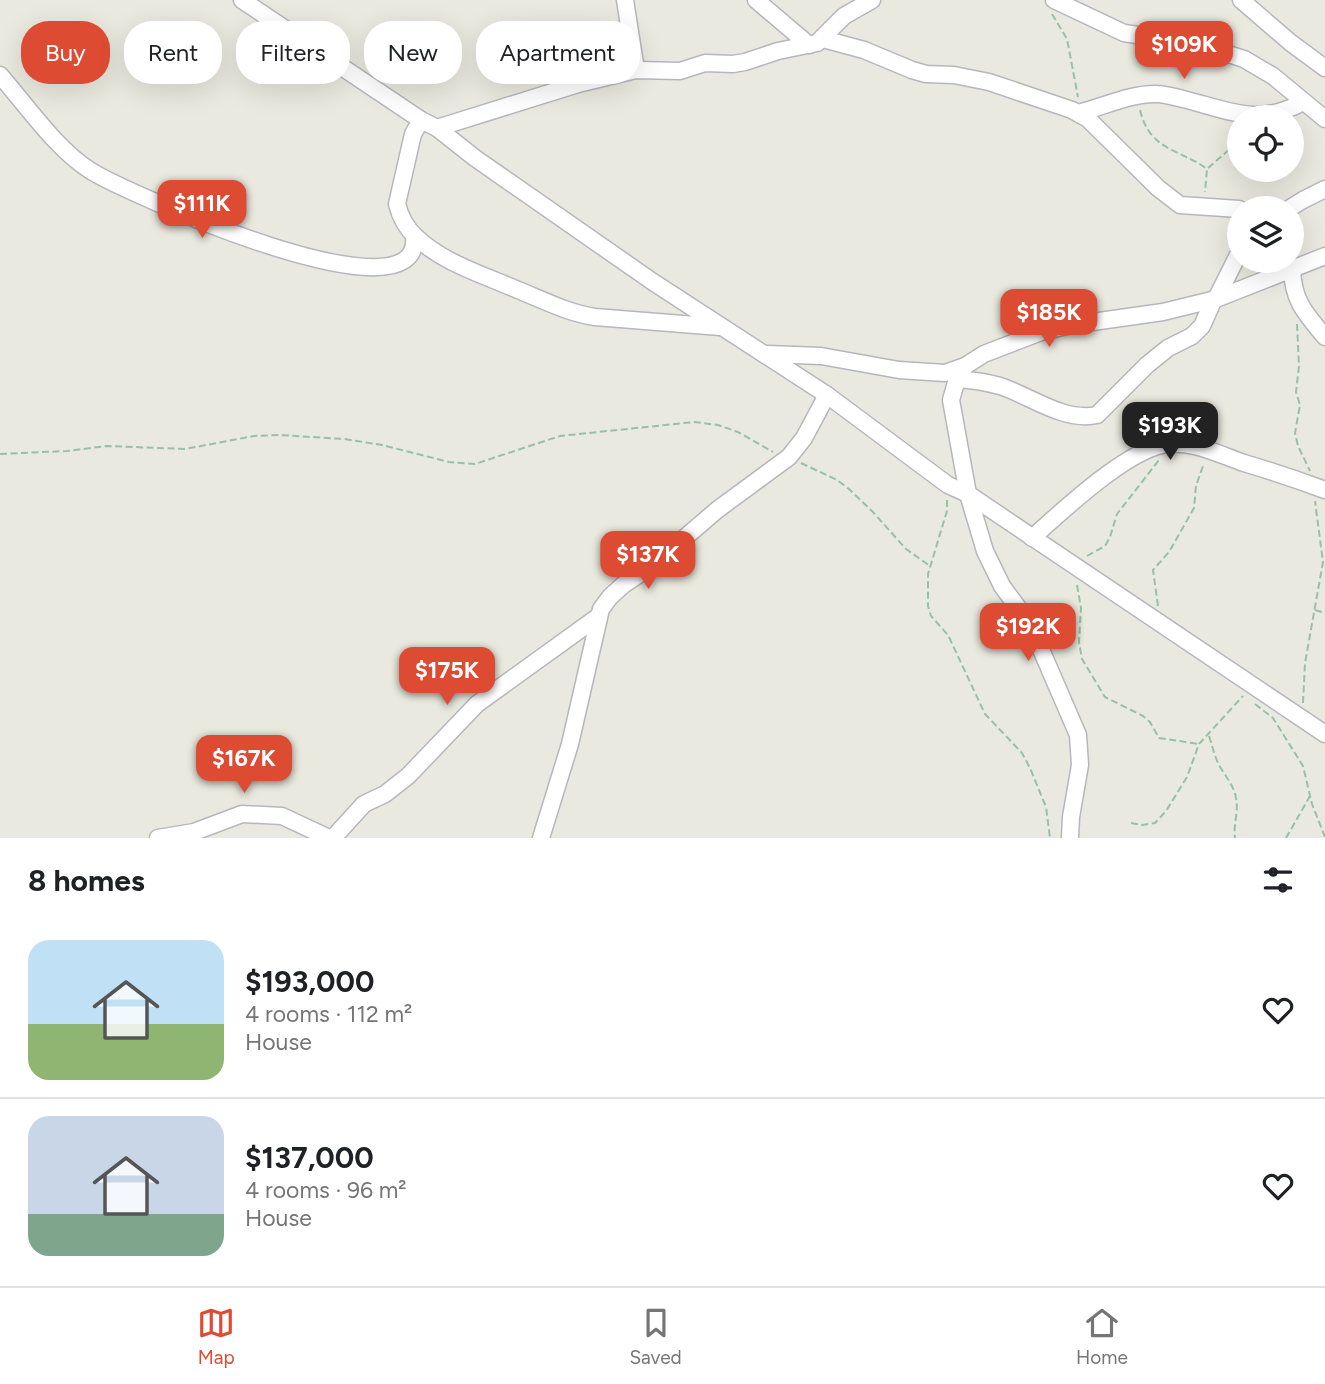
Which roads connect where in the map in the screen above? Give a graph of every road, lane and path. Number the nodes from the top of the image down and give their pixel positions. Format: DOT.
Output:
graph roads {
  1 [pos="242,0"];
  2 [pos="625,0"];
  3 [pos="756,0"];
  4 [pos="872,0"];
  5 [pos="1241,0"];
  6 [pos="1051,3"];
  7 [pos="628,21"];
  8 [pos="816,42"];
  9 [pos="1325,68"];
  10 [pos="640,70"];
  11 [pos="0,75"];
  12 [pos="578,84"];
  13 [pos="1134,96"];
  14 [pos="1303,102"];
  15 [pos="1080,113"];
  16 [pos="1325,119"];
  17 [pos="421,120"];
  18 [pos="437,128"];
  19 [pos="1227,150"];
  20 [pos="1207,169"];
  21 [pos="1325,190"];
  22 [pos="1304,200"];
  23 [pos="1201,207"];
  24 [pos="1227,208"];
  25 [pos="414,236"];
  26 [pos="1325,256"];
  27 [pos="1304,264"];
  28 [pos="1229,273"];
  29 [pos="1282,273"];
  30 [pos="1292,273"];
  31 [pos="1215,299"];
  32 [pos="1298,302"];
  33 [pos="724,327"];
  34 [pos="1325,337"];
  35 [pos="765,354"];
  36 [pos="961,372"];
  37 [pos="827,396"];
  38 [pos="1201,448"];
  39 [pos="0,454"];
  40 [pos="789,457"];
  41 [pos="1159,460"];
  42 [pos="948,485"];
  43 [pos="1321,489"];
  44 [pos="968,495"];
  45 [pos="1032,538"];
  46 [pos="930,566"];
  47 [pos="1079,569"];
  48 [pos="1314,610"];
  49 [pos="1325,613"];
  50 [pos="599,616"];
  51 [pos="1160,623"];
  52 [pos="1247,682"];
  53 [pos="1252,702"];
  54 [pos="1303,719"];
  55 [pos="1325,734"];
  56 [pos="1209,735"];
  57 [pos="1199,744"];
  58 [pos="1310,796"];
  59 [pos="1130,823"];
  60 [pos="1325,836"];
  61 [pos="158,838"];
  62 [pos="331,838"];
  63 [pos="541,838"];
  64 [pos="1050,838"];
  65 [pos="1070,838"];
  66 [pos="1235,838"];
  67 [pos="1286,838"];
  1 -- 17 [label="street"];
  2 -- 7 [label="street"];
  3 -- 8 [label="street"];
  4 -- 8 [label="street"];
  5 -- 9 [label="street"];
  6 -- 14 [label="street"];
  6 -- 15 [label="path"];
  8 -- 10 [label="street"];
  8 -- 15 [label="street"];
  11 -- 25 [label="street"];
  12 -- 18 [label="street"];
  13 -- 14 [label="street"];
  13 -- 15 [label="street"];
  13 -- 20 [label="path"];
  14 -- 16 [label="street"];
  15 -- 23 [label="street"];
  17 -- 18 [label="street"];
  17 -- 25 [label="street"];
  18 -- 33 [label="street"];
  19 -- 20 [label="path"];
  20 -- 23 [label="path"];
  21 -- 22 [label="street"];
  23 -- 24 [label="street"];
  25 -- 33 [label="street"];
  26 -- 27 [label="street"];
  28 -- 31 [label="street"];
  29 -- 31 [label="street"];
  30 -- 32 [label="street"];
  31 -- 36 [label="street"];
  31 -- 36 [label="street"];
  32 -- 34 [label="street"];
  32 -- 43 [label="path"];
  33 -- 35 [label="street"];
  35 -- 36 [label="street"];
  35 -- 37 [label="street"];
  36 -- 44 [label="street"];
  37 -- 40 [label="street"];
  37 -- 42 [label="street"];
  38 -- 43 [label="street"];
  38 -- 45 [label="street"];
  38 -- 51 [label="path"];
  39 -- 40 [label="path"];
  40 -- 46 [label="path"];
  40 -- 50 [label="street"];
  41 -- 47 [label="path"];
  42 -- 44 [label="street"];
  42 -- 46 [label="path"];
  43 -- 48 [label="path"];
  44 -- 45 [label="street"];
  44 -- 65 [label="street"];
  45 -- 47 [label="street"];
  46 -- 64 [label="path"];
  47 -- 51 [label="street"];
  47 -- 57 [label="path"];
  48 -- 49 [label="path"];
  48 -- 54 [label="path"];
  50 -- 62 [label="street"];
  50 -- 63 [label="street"];
  51 -- 52 [label="street"];
  52 -- 54 [label="street"];
  52 -- 56 [label="path"];
  53 -- 58 [label="path"];
  54 -- 55 [label="street"];
  56 -- 57 [label="path"];
  56 -- 66 [label="path"];
  57 -- 59 [label="path"];
  58 -- 60 [label="path"];
  58 -- 67 [label="path"];
  61 -- 62 [label="street"];
}
